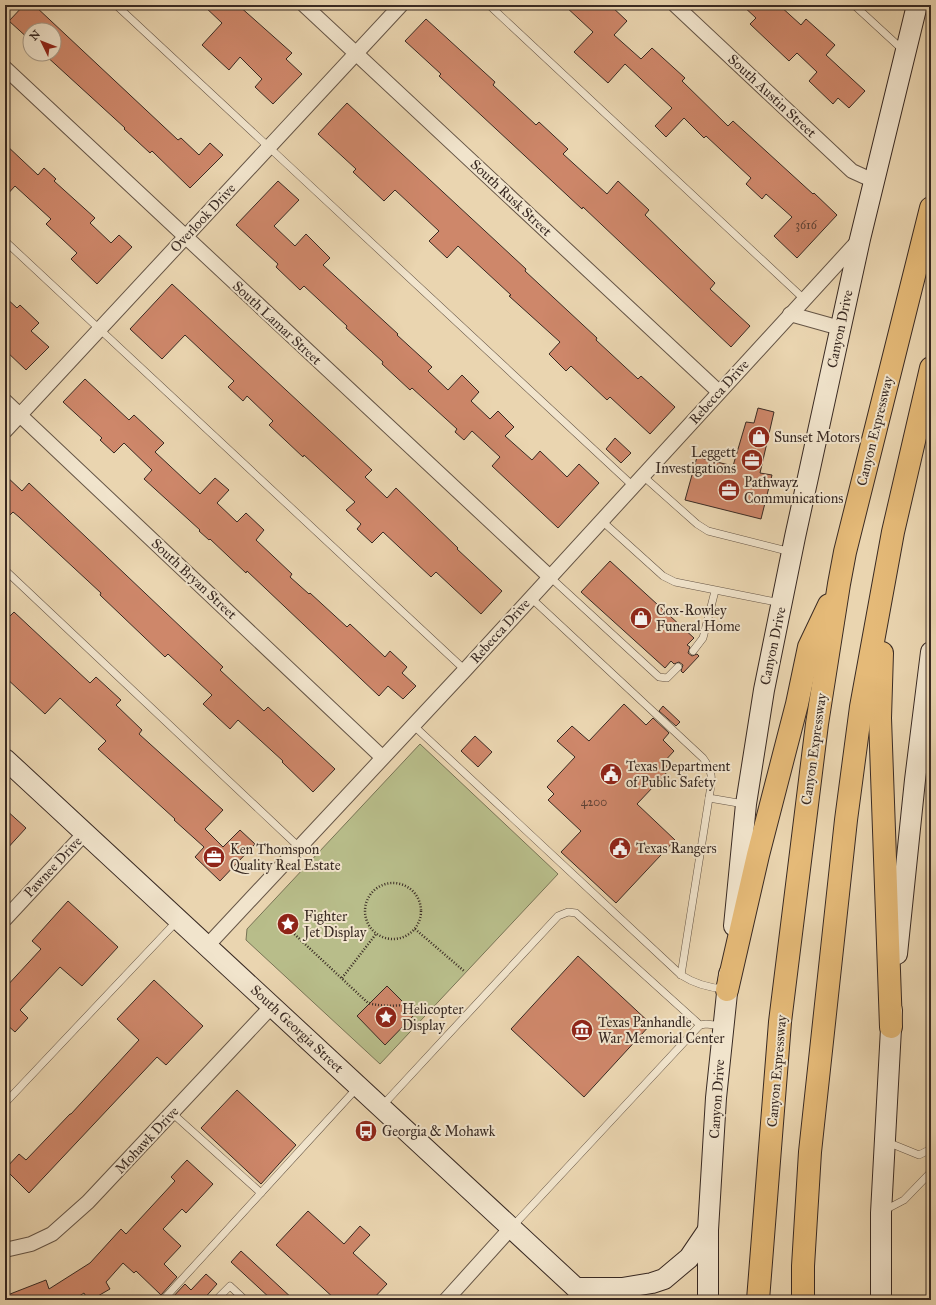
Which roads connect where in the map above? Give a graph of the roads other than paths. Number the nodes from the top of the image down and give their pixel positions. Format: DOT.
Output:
graph roads {
  1 [pos="116,5"];
  2 [pos="304,5"];
  3 [pos="401,5"];
  4 [pos="489,5"];
  5 [pos="675,5"];
  6 [pos="854,5"];
  7 [pos="917,5"];
  8 [pos="906,53"];
  9 [pos="356,54"];
  10 [pos="5,68"];
  11 [pos="269,147"];
  12 [pos="874,181"];
  13 [pos="931,208"];
  14 [pos="185,237"];
  15 [pos="860,239"];
  16 [pos="5,241"];
  17 [pos="804,299"];
  18 [pos="790,314"];
  19 [pos="840,328"];
  20 [pos="99,329"];
  21 [pos="931,368"];
  22 [pos="719,392"];
  23 [pos="5,401"];
  24 [pos="20,415"];
  25 [pos="5,431"];
  26 [pos="638,481"];
  27 [pos="602,522"];
  28 [pos="792,552"];
  29 [pos="5,570"];
  30 [pos="550,577"];
  31 [pos="885,579"];
  32 [pos="839,584"];
  33 [pos="715,591"];
  34 [pos="531,598"];
  35 [pos="782,603"];
  36 [pos="693,651"];
  37 [pos="931,652"];
  38 [pos="678,667"];
  39 [pos="465,670"];
  40 [pos="413,725"];
  41 [pos="382,758"];
  42 [pos="5,759"];
  43 [pos="709,798"];
  44 [pos="746,804"];
  45 [pos="85,832"];
  46 [pos="299,847"];
  47 [pos="5,919"];
  48 [pos="178,919"];
  49 [pos="207,946"];
  50 [pos="681,975"];
  51 [pos="727,990"];
  52 [pos="272,1006"];
  53 [pos="700,1025"];
  54 [pos="723,1026"];
  55 [pos="891,1028"];
  56 [pos="358,1086"];
  57 [pos="5,1103"];
  58 [pos="381,1107"];
  59 [pos="172,1113"];
  60 [pos="885,1142"];
  61 [pos="931,1149"];
  62 [pos="931,1172"];
  63 [pos="261,1193"];
  64 [pos="881,1212"];
  65 [pos="511,1228"];
  66 [pos="708,1230"];
  67 [pos="931,1243"];
  68 [pos="5,1250"];
  69 [pos="582,1294"];
  70 [pos="162,1300"];
  71 [pos="216,1300"];
  72 [pos="245,1300"];
  73 [pos="446,1300"];
  74 [pos="708,1300"];
  75 [pos="758,1300"];
  76 [pos="803,1300"];
  77 [pos="881,1300"];
  78 [pos="931,1300"];
  1 -- 11 [label="lane"];
  2 -- 9 [label="street, South Rusk Street"];
  3 -- 9 [label="street, Overlook Drive"];
  4 -- 17 [label="lane"];
  5 -- 12 [label="street, South Austin Street"];
  6 -- 8 [label="lane"];
  7 -- 8 [label="main road, Canyon Drive"];
  8 -- 12 [label="main road, Canyon Drive"];
  9 -- 11 [label="street, Overlook Drive"];
  9 -- 22 [label="street, South Rusk Street"];
  10 -- 14 [label="street, South Lamar Street"];
  11 -- 14 [label="street, Overlook Drive"];
  11 -- 26 [label="lane"];
  12 -- 15 [label="main road, Canyon Drive"];
  13 -- 32 [label="highway, Canyon Expressway"];
  14 -- 20 [label="street, Overlook Drive"];
  14 -- 30 [label="street, South Lamar Street"];
  15 -- 17 [label="street, Rebecca Drive"];
  15 -- 19 [label="main road, Canyon Drive"];
  16 -- 20 [label="lane"];
  17 -- 18 [label="street, Rebecca Drive"];
  18 -- 19 [label="street"];
  18 -- 22 [label="street, Rebecca Drive"];
  19 -- 28 [label="main road, Canyon Drive"];
  20 -- 24 [label="street, Overlook Drive"];
  20 -- 39 [label="lane"];
  21 -- 31 [label="highway"];
  22 -- 26 [label="street, Rebecca Drive"];
  23 -- 24 [label="street, South Bryan Street"];
  24 -- 25 [label="street, Overlook Drive"];
  24 -- 41 [label="street, South Bryan Street"];
  26 -- 27 [label="street, Rebecca Drive"];
  26 -- 28 [label="lane"];
  27 -- 30 [label="street, Rebecca Drive"];
  27 -- 33 [label="lane"];
  28 -- 35 [label="main road, Canyon Drive"];
  29 -- 46 [label="lane"];
  30 -- 34 [label="street, Rebecca Drive"];
  30 -- 38 [label="lane"];
  31 -- 55 [label="highway"];
  31 -- 76 [label="highway"];
  32 -- 51 [label="highway"];
  32 -- 75 [label="highway, Canyon Expressway"];
  33 -- 35 [label="lane"];
  33 -- 36 [label="lane"];
  34 -- 39 [label="street, Rebecca Drive"];
  34 -- 43 [label="lane"];
  35 -- 44 [label="main road, Canyon Drive"];
  37 -- 55 [label="main road"];
  39 -- 40 [label="street, Rebecca Drive"];
  40 -- 41 [label="street, Rebecca Drive"];
  40 -- 50 [label="lane"];
  41 -- 46 [label="street, Rebecca Drive"];
  42 -- 45 [label="main road, South Georgia Street"];
  43 -- 44 [label="lane"];
  43 -- 50 [label="lane"];
  44 -- 51 [label="main road, Canyon Drive"];
  45 -- 47 [label="street, Pawnee Drive"];
  45 -- 48 [label="main road, South Georgia Street"];
  46 -- 49 [label="street, Rebecca Drive"];
  48 -- 49 [label="main road, South Georgia Street"];
  48 -- 57 [label="lane"];
  49 -- 52 [label="main road, South Georgia Street"];
  50 -- 51 [label="lane"];
  51 -- 54 [label="main road, Canyon Drive"];
  52 -- 56 [label="main road, South Georgia Street"];
  52 -- 59 [label="street, Mohawk Drive"];
  53 -- 54 [label="lane"];
  53 -- 58 [label="lane"];
  53 -- 65 [label="lane"];
  54 -- 66 [label="main road, Canyon Drive"];
  55 -- 60 [label="main road"];
  56 -- 58 [label="main road, South Georgia Street"];
  56 -- 63 [label="lane"];
  58 -- 65 [label="main road, South Georgia Street"];
  59 -- 63 [label="lane"];
  59 -- 68 [label="street, Mohawk Drive"];
  60 -- 61 [label="lane"];
  60 -- 64 [label="main road"];
  62 -- 64 [label="lane"];
  63 -- 70 [label="lane"];
  64 -- 77 [label="main road"];
  65 -- 69 [label="main road, South Georgia Street"];
  65 -- 73 [label="street"];
  66 -- 69 [label="main road"];
  66 -- 74 [label="main road, Canyon Drive"];
  67 -- 78 [label="lane"];
  71 -- 72 [label="lane"];
}
